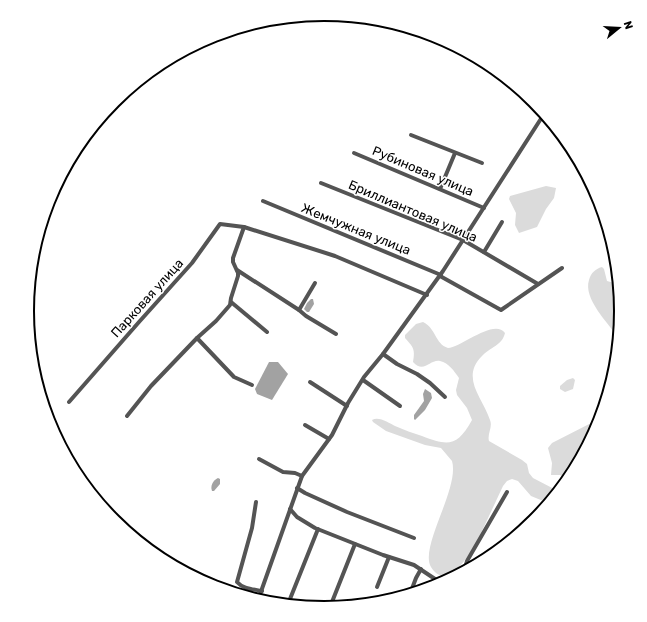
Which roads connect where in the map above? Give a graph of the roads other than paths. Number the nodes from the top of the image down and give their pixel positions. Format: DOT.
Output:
graph roads {
  1 [pos="541,119"];
  2 [pos="411,135"];
  3 [pos="354,153"];
  4 [pos="455,153"];
  5 [pos="482,163"];
  6 [pos="321,183"];
  7 [pos="440,189"];
  8 [pos="263,201"];
  9 [pos="484,208"];
  10 [pos="502,222"];
  11 [pos="244,227"];
  12 [pos="463,240"];
  13 [pos="484,252"];
  14 [pos="562,268"];
  15 [pos="237,270"];
  16 [pos="441,275"];
  17 [pos="315,283"];
  18 [pos="538,284"];
  19 [pos="427,295"];
  20 [pos="231,302"];
  21 [pos="299,310"];
  22 [pos="267,332"];
  23 [pos="336,334"];
  24 [pos="197,338"];
  25 [pos="383,354"];
  26 [pos="363,380"];
  27 [pos="310,382"];
  28 [pos="252,384"];
  29 [pos="445,397"];
  30 [pos="69,402"];
  31 [pos="347,406"];
  32 [pos="400,406"];
  33 [pos="127,416"];
  34 [pos="305,425"];
  35 [pos="329,439"];
  36 [pos="259,459"];
  37 [pos="302,476"];
  38 [pos="297,488"];
  39 [pos="507,492"];
  40 [pos="256,502"];
  41 [pos="290,509"];
  42 [pos="318,529"];
  43 [pos="414,538"];
  44 [pos="355,544"];
  45 [pos="389,557"];
  46 [pos="466,563"];
  47 [pos="421,569"];
  48 [pos="435,579"];
  49 [pos="377,587"];
  50 [pos="413,587"];
  51 [pos="262,591"];
  52 [pos="290,599"];
  53 [pos="333,601"];
  1 -- 9 [label="street"];
  2 -- 4 [label="street"];
  3 -- 7 [label="street, Рубиновая улица"];
  4 -- 5 [label="street"];
  4 -- 7 [label="street"];
  6 -- 12 [label="street, Бриллиантовая улица"];
  7 -- 9 [label="street, Рубиновая улица"];
  8 -- 16 [label="street, Жемчужная улица"];
  9 -- 12 [label="street"];
  10 -- 13 [label="street"];
  11 -- 15 [label="street"];
  11 -- 19 [label="street"];
  11 -- 30 [label="street, Парковая улица"];
  12 -- 13 [label="street, Бриллиантовая улица"];
  12 -- 16 [label="street"];
  13 -- 18 [label="street, Бриллиантовая улица"];
  14 -- 18 [label="street, Жемчужная улица"];
  15 -- 20 [label="street"];
  15 -- 21 [label="street"];
  16 -- 18 [label="street, Жемчужная улица"];
  16 -- 19 [label="street"];
  17 -- 21 [label="street"];
  19 -- 25 [label="street"];
  20 -- 22 [label="street"];
  20 -- 24 [label="street"];
  21 -- 23 [label="street"];
  24 -- 28 [label="street"];
  24 -- 33 [label="street"];
  25 -- 26 [label="street"];
  25 -- 29 [label="street"];
  26 -- 31 [label="street"];
  26 -- 32 [label="street"];
  27 -- 31 [label="street"];
  31 -- 35 [label="street"];
  34 -- 35 [label="street"];
  35 -- 37 [label="street"];
  36 -- 37 [label="street"];
  37 -- 38 [label="street"];
  38 -- 41 [label="street"];
  38 -- 43 [label="street"];
  39 -- 46 [label="street"];
  40 -- 51 [label="street"];
  41 -- 42 [label="street"];
  41 -- 51 [label="street"];
  42 -- 44 [label="street"];
  42 -- 52 [label="street"];
  44 -- 45 [label="street"];
  44 -- 53 [label="street"];
  45 -- 47 [label="street"];
  45 -- 49 [label="street"];
  47 -- 48 [label="street"];
  47 -- 50 [label="street"];
}
